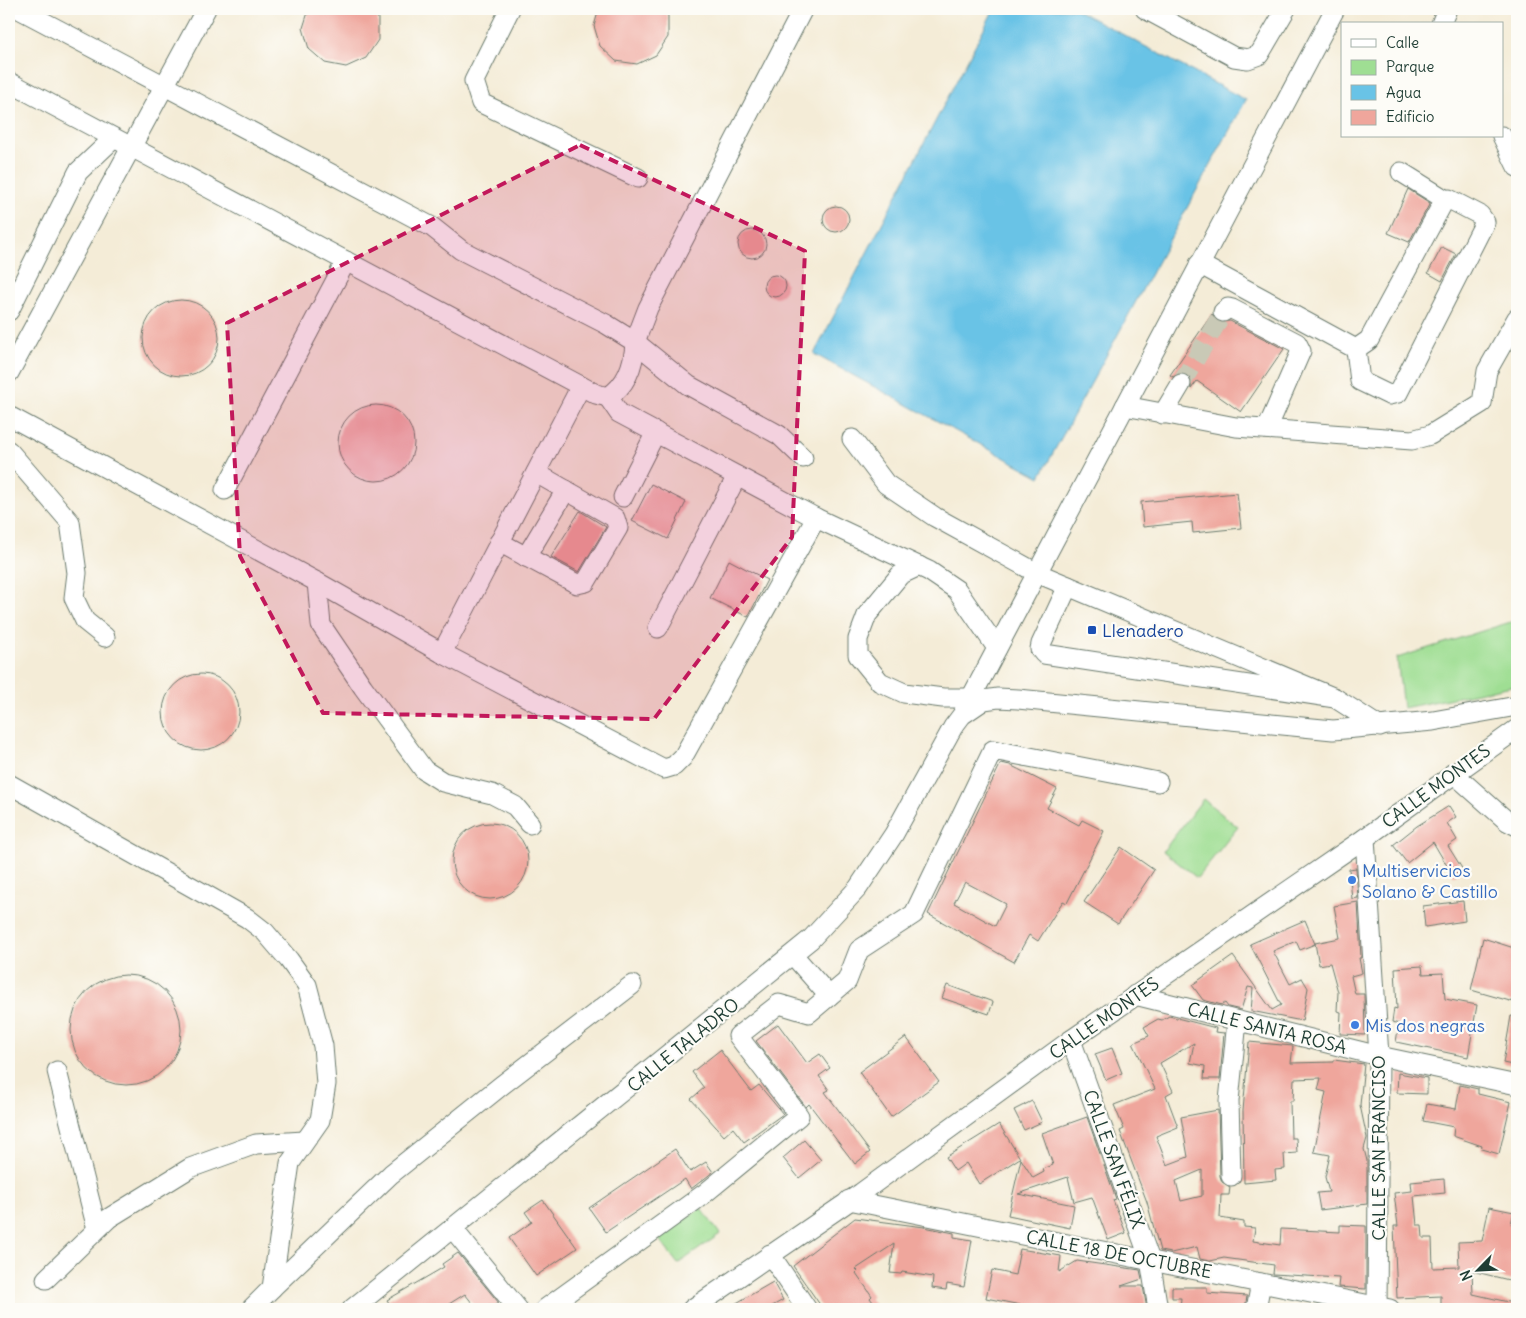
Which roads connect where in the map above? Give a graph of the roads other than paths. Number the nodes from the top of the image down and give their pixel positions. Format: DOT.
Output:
graph roads {
  1 [pos="19,9"];
  2 [pos="206,9"];
  3 [pos="510,9"];
  4 [pos="803,9"];
  5 [pos="1145,9"];
  6 [pos="1286,9"];
  7 [pos="1335,9"];
  8 [pos="1447,9"];
  9 [pos="1442,22"];
  10 [pos="9,82"];
  11 [pos="164,87"];
  12 [pos="114,138"];
  13 [pos="1503,138"];
  14 [pos="131,147"];
  15 [pos="1517,167"];
  16 [pos="1401,172"];
  17 [pos="638,178"];
  18 [pos="1446,200"];
  19 [pos="346,261"];
  20 [pos="1199,264"];
  21 [pos="9,311"];
  22 [pos="1223,312"];
  23 [pos="1517,318"];
  24 [pos="635,342"];
  25 [pos="1356,349"];
  26 [pos="9,374"];
  27 [pos="1181,384"];
  28 [pos="581,386"];
  29 [pos="608,397"];
  30 [pos="1125,406"];
  31 [pos="1163,414"];
  32 [pos="9,416"];
  33 [pos="1268,429"];
  34 [pos="656,432"];
  35 [pos="852,439"];
  36 [pos="9,450"];
  37 [pos="803,458"];
  38 [pos="536,473"];
  39 [pos="737,476"];
  40 [pos="225,490"];
  41 [pos="566,490"];
  42 [pos="623,497"];
  43 [pos="816,518"];
  44 [pos="499,542"];
  45 [pos="526,557"];
  46 [pos="919,566"];
  47 [pos="1037,572"];
  48 [pos="317,582"];
  49 [pos="1068,586"];
  50 [pos="658,628"];
  51 [pos="105,637"];
  52 [pos="997,648"];
  53 [pos="442,653"];
  54 [pos="1335,698"];
  55 [pos="1517,706"];
  56 [pos="962,713"];
  57 [pos="1380,727"];
  58 [pos="1517,729"];
  59 [pos="1453,773"];
  60 [pos="1158,782"];
  61 [pos="9,784"];
  62 [pos="530,824"];
  63 [pos="1517,826"];
  64 [pos="1365,838"];
  65 [pos="793,955"];
  66 [pos="632,985"];
  67 [pos="1135,995"];
  68 [pos="829,996"];
  69 [pos="1237,1021"];
  70 [pos="1071,1040"];
  71 [pos="1379,1056"];
  72 [pos="57,1071"];
  73 [pos="1517,1085"];
  74 [pos="304,1141"];
  75 [pos="1231,1176"];
  76 [pos="849,1200"];
  77 [pos="97,1229"];
  78 [pos="453,1230"];
  79 [pos="770,1254"];
  80 [pos="1150,1260"];
  81 [pos="46,1279"];
  82 [pos="1261,1283"];
  83 [pos="272,1288"];
  84 [pos="1381,1308"];
  85 [pos="251,1309"];
  86 [pos="352,1309"];
  87 [pos="518,1309"];
  88 [pos="546,1309"];
  89 [pos="692,1309"];
  90 [pos="807,1309"];
  91 [pos="1158,1309"];
  92 [pos="1256,1309"];
  1 -- 11 [label="street"];
  2 -- 11 [label="street"];
  3 -- 17 [label="street"];
  4 -- 24 [label="street"];
  5 -- 6 [label="street"];
  7 -- 20 [label="street"];
  8 -- 9 [label="street"];
  10 -- 12 [label="street"];
  11 -- 14 [label="street"];
  11 -- 24 [label="street"];
  12 -- 14 [label="street"];
  12 -- 21 [label="street"];
  13 -- 15 [label="street"];
  14 -- 19 [label="street"];
  14 -- 26 [label="street"];
  16 -- 18 [label="street"];
  18 -- 25 [label="street"];
  18 -- 25 [label="street"];
  19 -- 28 [label="street"];
  19 -- 40 [label="street"];
  20 -- 25 [label="street"];
  20 -- 30 [label="street"];
  22 -- 33 [label="street"];
  23 -- 33 [label="street"];
  24 -- 29 [label="street"];
  24 -- 37 [label="street"];
  27 -- 31 [label="street"];
  28 -- 29 [label="street"];
  28 -- 38 [label="street"];
  29 -- 34 [label="street"];
  30 -- 31 [label="street"];
  30 -- 47 [label="street"];
  31 -- 33 [label="street"];
  32 -- 48 [label="street"];
  34 -- 39 [label="street"];
  34 -- 42 [label="street"];
  35 -- 47 [label="street"];
  36 -- 51 [label="street"];
  38 -- 41 [label="street"];
  38 -- 44 [label="street"];
  39 -- 43 [label="street"];
  39 -- 50 [label="street"];
  41 -- 45 [label="street"];
  41 -- 45 [label="street"];
  43 -- 46 [label="street"];
  43 -- 53 [label="street"];
  44 -- 45 [label="street"];
  44 -- 53 [label="street"];
  46 -- 52 [label="street"];
  46 -- 56 [label="street"];
  47 -- 49 [label="street"];
  47 -- 52 [label="street"];
  48 -- 53 [label="street"];
  48 -- 62 [label="street"];
  49 -- 54 [label="street"];
  49 -- 54 [label="street"];
  52 -- 56 [label="street"];
  54 -- 57 [label="street"];
  55 -- 57 [label="street"];
  56 -- 57 [label="street"];
  56 -- 65 [label="street, CALLE TALADRO"];
  58 -- 59 [label="street, CALLE MONTES"];
  59 -- 63 [label="street"];
  59 -- 64 [label="street, CALLE MONTES"];
  60 -- 68 [label="street"];
  61 -- 74 [label="street"];
  64 -- 67 [label="street, CALLE MONTES"];
  64 -- 71 [label="street, CALLE SAN FRANCISO"];
  65 -- 68 [label="street"];
  65 -- 78 [label="street, CALLE TALADRO"];
  66 -- 83 [label="street"];
  67 -- 69 [label="street, CALLE SANTA ROSA"];
  67 -- 70 [label="street, CALLE MONTES"];
  68 -- 88 [label="street"];
  69 -- 71 [label="street, CALLE SANTA ROSA"];
  69 -- 75 [label="street"];
  70 -- 76 [label="street, CALLE MONTES"];
  70 -- 80 [label="street, CALLE SAN FÉLIX"];
  71 -- 73 [label="street, CALLE SANTA ROSA"];
  71 -- 84 [label="street, CALLE SAN FRANCISO"];
  72 -- 77 [label="street"];
  74 -- 77 [label="street"];
  74 -- 83 [label="street"];
  76 -- 79 [label="street, CALLE MONTES"];
  76 -- 80 [label="street, CALLE 18 DE OCTUBRE"];
  77 -- 81 [label="street"];
  78 -- 86 [label="street, CALLE TALADRO"];
  78 -- 87 [label="street"];
  79 -- 89 [label="street, CALLE MONTES"];
  79 -- 90 [label="street"];
  80 -- 82 [label="street, CALLE 18 DE OCTUBRE"];
  80 -- 91 [label="street, CALLE SAN FÉLIX"];
  82 -- 84 [label="street, CALLE 18 DE OCTUBRE"];
  82 -- 92 [label="street"];
  83 -- 85 [label="street"];
}
